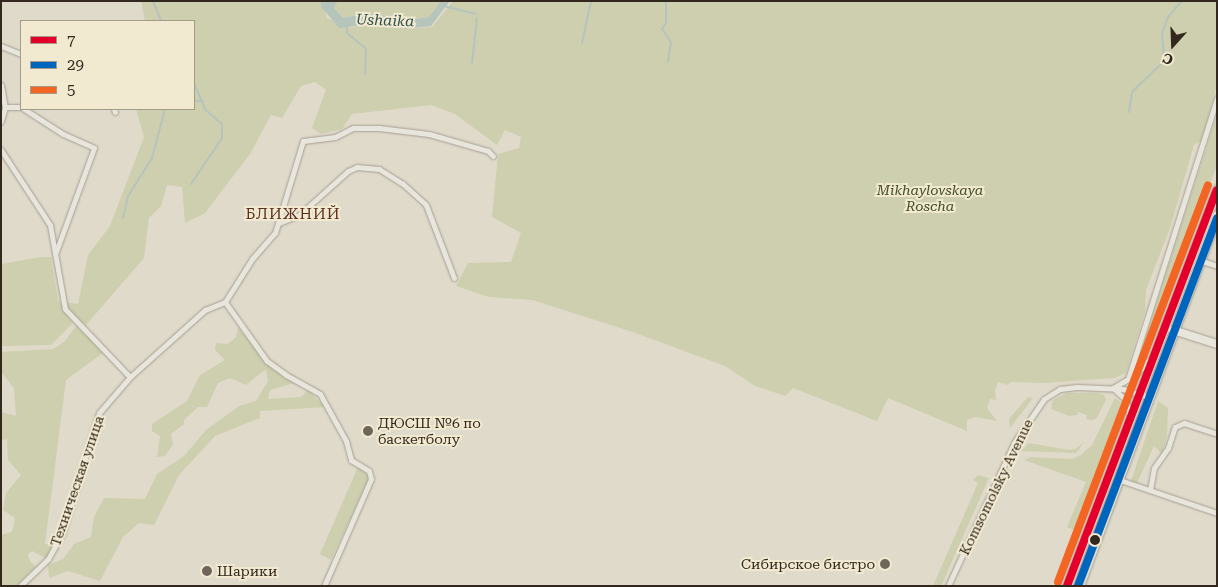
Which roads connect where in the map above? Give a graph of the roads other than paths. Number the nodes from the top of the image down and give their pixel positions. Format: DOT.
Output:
graph roads {
  1 [pos="1,46"];
  2 [pos="20,54"];
  3 [pos="1,85"];
  4 [pos="1217,98"];
  5 [pos="5,107"];
  6 [pos="20,108"];
  7 [pos="25,110"];
  8 [pos="1,121"];
  9 [pos="1,150"];
  10 [pos="493,156"];
  11 [pos="1217,190"];
  12 [pos="1217,215"];
  13 [pos="278,223"];
  14 [pos="56,253"];
  15 [pos="1199,260"];
  16 [pos="1217,266"];
  17 [pos="454,278"];
  18 [pos="225,302"];
  19 [pos="1169,328"];
  20 [pos="1217,344"];
  21 [pos="1156,351"];
  22 [pos="130,377"];
  23 [pos="1128,379"];
  24 [pos="1113,388"];
  25 [pos="1140,394"];
  26 [pos="1150,398"];
  27 [pos="1131,420"];
  28 [pos="1217,434"];
  29 [pos="1120,480"];
  30 [pos="1150,490"];
  31 [pos="1217,513"];
  32 [pos="20,586"];
  33 [pos="324,586"];
  34 [pos="948,586"];
  35 [pos="1067,586"];
  36 [pos="1079,586"];
  1 -- 2 [label="street"];
  3 -- 5 [label="street"];
  4 -- 23 [label="street"];
  5 -- 6 [label="street"];
  5 -- 8 [label="street"];
  7 -- 14 [label="street"];
  9 -- 14 [label="street"];
  10 -- 13 [label="street"];
  11 -- 19 [label="main road"];
  12 -- 15 [label="main road"];
  13 -- 17 [label="street"];
  13 -- 18 [label="street"];
  14 -- 22 [label="street"];
  15 -- 16 [label="street"];
  15 -- 19 [label="main road"];
  18 -- 22 [label="street, Техническая улица"];
  18 -- 33 [label="street"];
  19 -- 20 [label="street"];
  19 -- 21 [label="main road"];
  19 -- 26 [label="main road"];
  21 -- 23 [label="street"];
  21 -- 25 [label="main road"];
  22 -- 32 [label="street, Техническая улица"];
  23 -- 24 [label="street"];
  24 -- 25 [label="street, Komsomolsky Avenue"];
  24 -- 27 [label="street"];
  24 -- 34 [label="street, Komsomolsky Avenue"];
  25 -- 26 [label="street, Komsomolsky Avenue"];
  25 -- 27 [label="main road"];
  26 -- 29 [label="main road"];
  27 -- 35 [label="main road"];
  28 -- 30 [label="street"];
  29 -- 30 [label="street"];
  29 -- 36 [label="main road"];
  30 -- 31 [label="street"];
}
